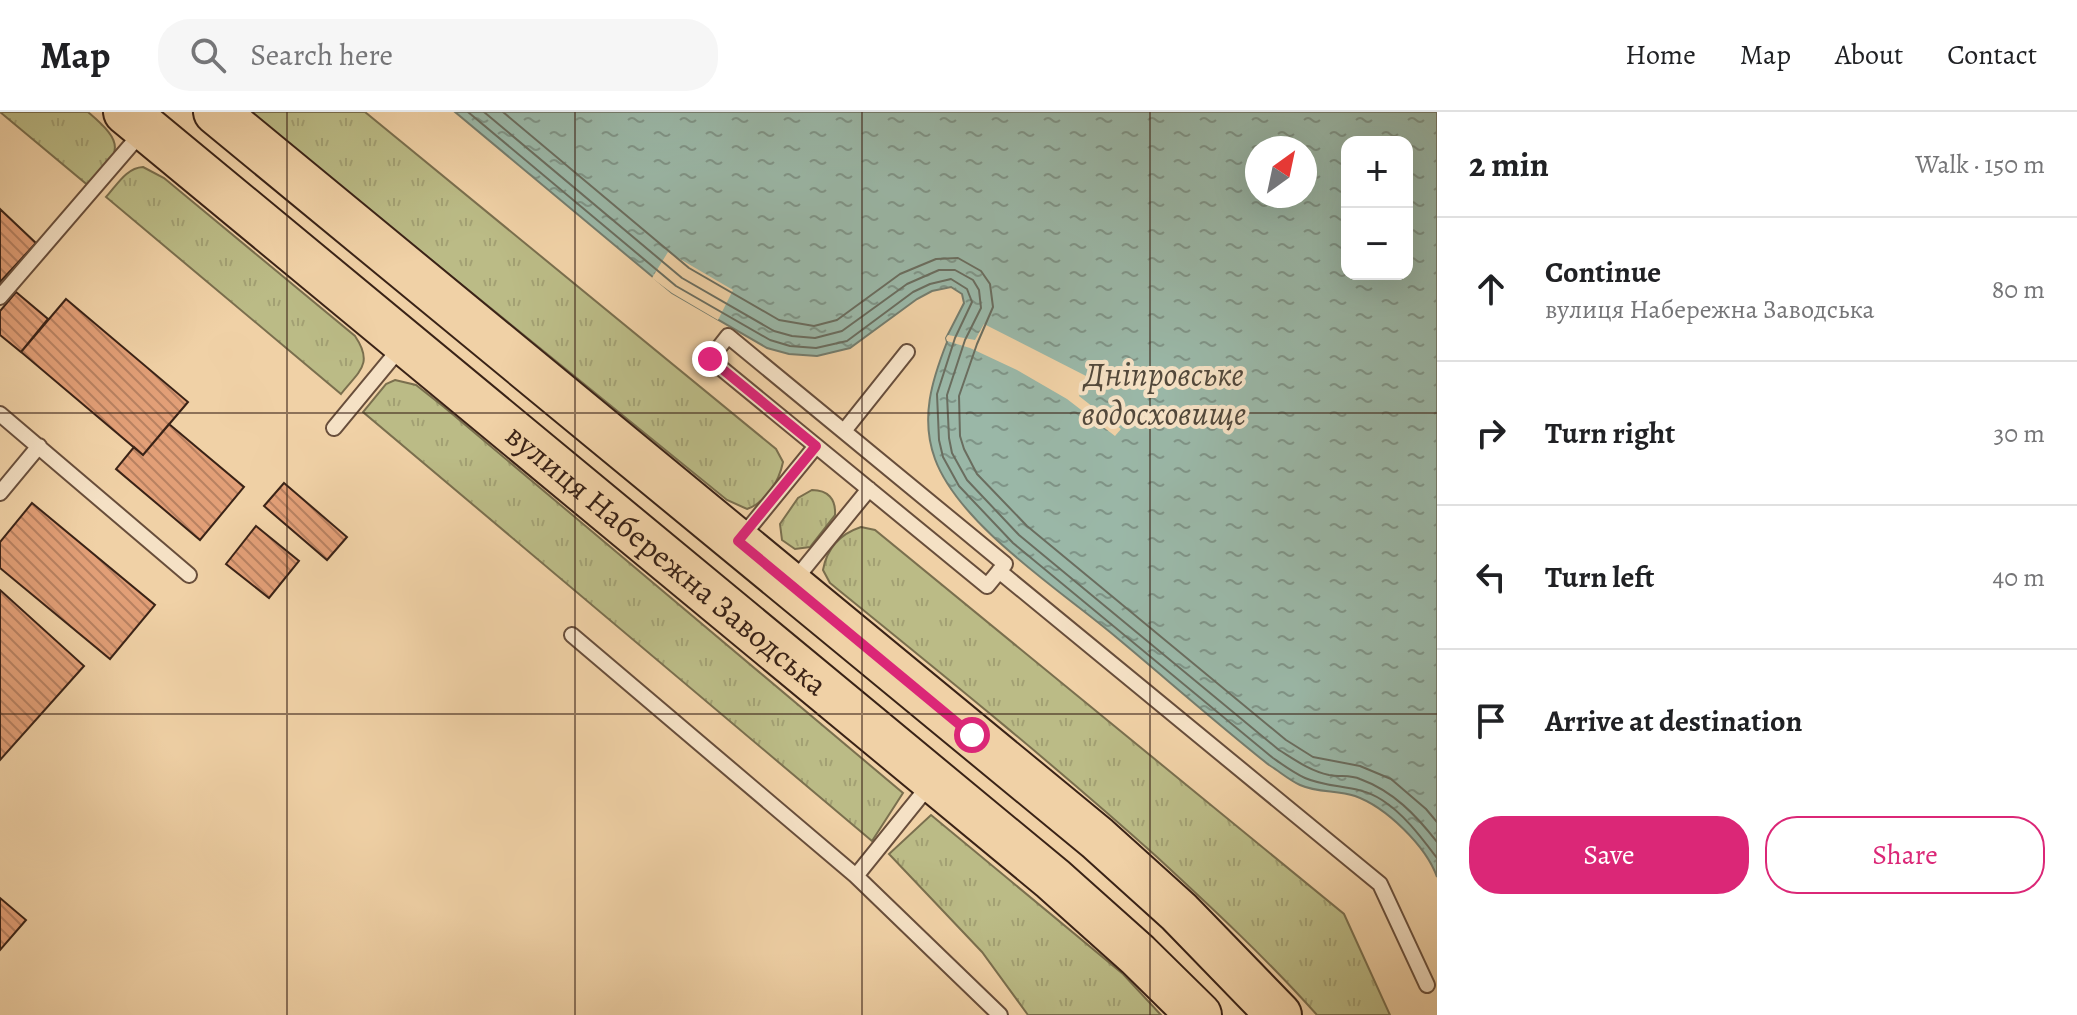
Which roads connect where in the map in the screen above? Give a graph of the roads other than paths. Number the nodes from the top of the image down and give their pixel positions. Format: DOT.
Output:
graph roads {
  1 [pos="216,112"];
  2 [pos="136,120"];
  3 [pos="0,297"];
  4 [pos="404,343"];
  5 [pos="907,352"];
  6 [pos="0,414"];
  7 [pos="334,428"];
  8 [pos="844,431"];
  9 [pos="39,446"];
  10 [pos="816,446"];
  11 [pos="869,489"];
  12 [pos="0,493"];
  13 [pos="738,541"];
  14 [pos="999,571"];
  15 [pos="189,575"];
  16 [pos="791,585"];
  17 [pos="572,635"];
  18 [pos="933,780"];
  19 [pos="856,876"];
  20 [pos="1427,985"];
  21 [pos="1000,1015"];
  22 [pos="1199,1015"];
  23 [pos="1279,1015"];
  1 -- 13 [label="main road, вулиця Набережна Заводська"];
  2 -- 3 [label="lane"];
  2 -- 4 [label="main road, вулиця Набережна Заводська"];
  4 -- 7 [label="lane"];
  4 -- 18 [label="main road, вулиця Набережна Заводська"];
  5 -- 8 [label="lane"];
  6 -- 9 [label="lane"];
  8 -- 10 [label="lane"];
  8 -- 14 [label="lane"];
  9 -- 12 [label="lane"];
  9 -- 15 [label="lane"];
  10 -- 11 [label="lane"];
  10 -- 13 [label="lane"];
  11 -- 14 [label="lane"];
  11 -- 16 [label="lane"];
  13 -- 16 [label="main road, вулиця Набережна Заводська"];
  14 -- 20 [label="lane"];
  16 -- 23 [label="main road, вулиця Набережна Заводська"];
  17 -- 19 [label="lane"];
  18 -- 19 [label="lane"];
  18 -- 22 [label="main road, вулиця Набережна Заводська"];
  19 -- 21 [label="lane"];
}
